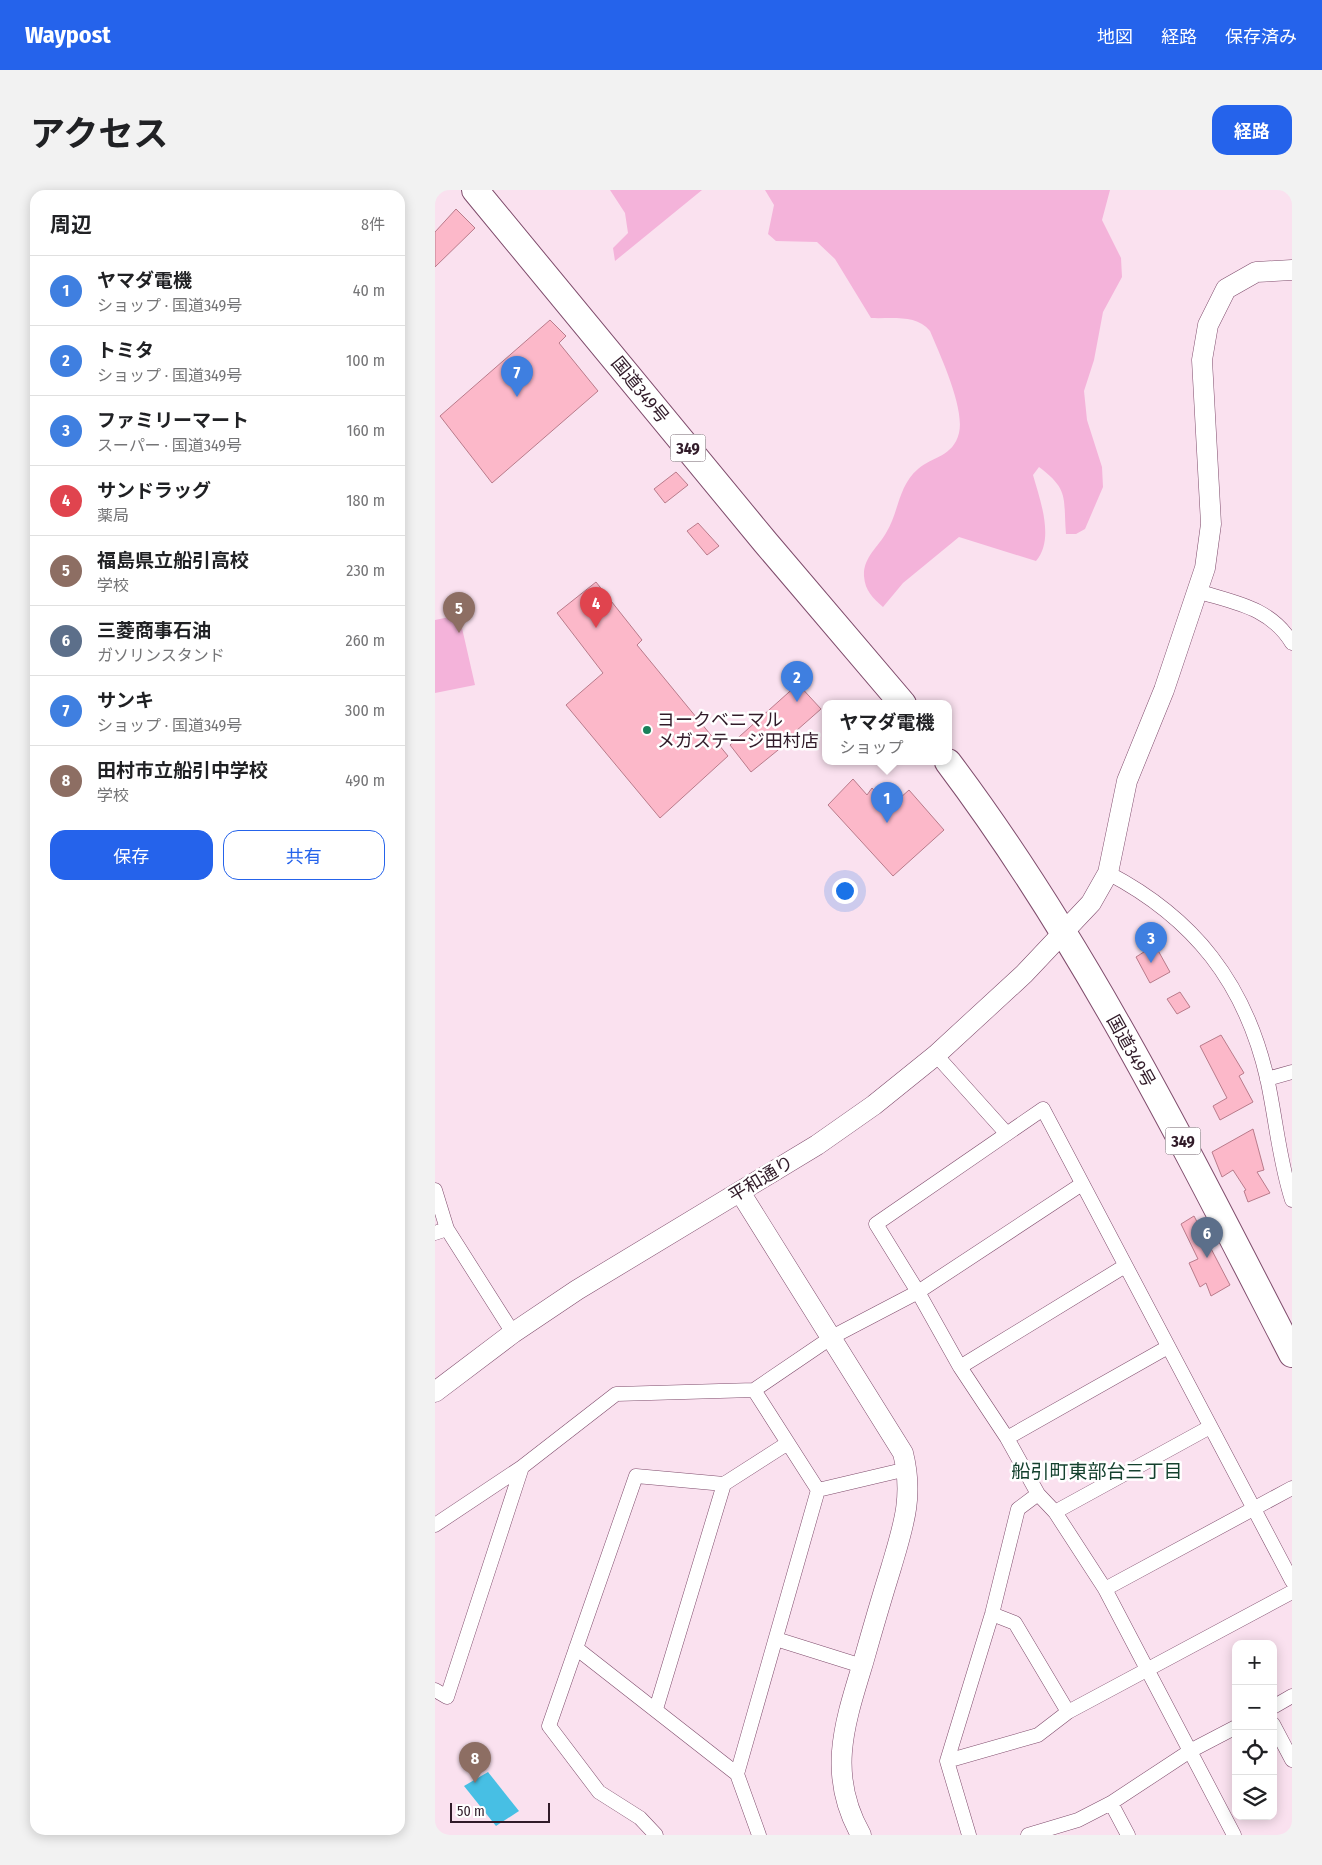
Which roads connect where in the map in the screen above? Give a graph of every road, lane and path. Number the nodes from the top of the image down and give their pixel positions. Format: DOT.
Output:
graph roads {
  1 [pos="475,190"];
  2 [pos="1292,270"];
  3 [pos="1197,591"];
  4 [pos="1292,643"];
  5 [pos="900,700"];
  6 [pos="950,765"];
  7 [pos="1108,873"];
  8 [pos="1063,934"];
  9 [pos="936,1055"];
  10 [pos="1292,1072"];
  11 [pos="1267,1079"];
  12 [pos="1007,1134"];
  13 [pos="1082,1184"];
  14 [pos="435,1190"];
  15 [pos="740,1192"];
  16 [pos="1292,1200"];
  17 [pos="441,1231"];
  18 [pos="1125,1266"];
  19 [pos="918,1292"];
  20 [pos="513,1333"];
  21 [pos="832,1337"];
  22 [pos="1168,1347"];
  23 [pos="1291,1350"];
  24 [pos="960,1367"];
  25 [pos="754,1390"];
  26 [pos="435,1392"];
  27 [pos="1211,1427"];
  28 [pos="1007,1438"];
  29 [pos="788,1443"];
  30 [pos="522,1467"];
  31 [pos="907,1468"];
  32 [pos="724,1484"];
  33 [pos="1292,1488"];
  34 [pos="818,1490"];
  35 [pos="1039,1494"];
  36 [pos="1255,1508"];
  37 [pos="1055,1512"];
  38 [pos="435,1525"];
  39 [pos="1292,1581"];
  40 [pos="1105,1589"];
  41 [pos="1292,1592"];
  42 [pos="992,1614"];
  43 [pos="776,1640"];
  44 [pos="576,1648"];
  45 [pos="862,1666"];
  46 [pos="1146,1670"];
  47 [pos="435,1690"];
  48 [pos="1292,1696"];
  49 [pos="1277,1705"];
  50 [pos="656,1709"];
  51 [pos="1067,1712"];
  52 [pos="1232,1729"];
  53 [pos="1276,1730"];
  54 [pos="1190,1751"];
  55 [pos="1292,1760"];
  56 [pos="947,1761"];
  57 [pos="737,1774"];
  58 [pos="1111,1803"];
  59 [pos="656,1835"];
  60 [pos="759,1835"];
  61 [pos="861,1835"];
  62 [pos="969,1835"];
  63 [pos="1028,1835"];
  64 [pos="1128,1835"];
  65 [pos="1234,1835"];
  1 -- 5 [label="highway, 国道349号 / 349"];
  2 -- 3 [label="street, 平和通り"];
  3 -- 4 [label="street"];
  3 -- 7 [label="street, 平和通り"];
  6 -- 8 [label="highway, 国道349号 / 349"];
  7 -- 8 [label="street, 平和通り"];
  7 -- 11 [label="street"];
  8 -- 9 [label="street, 平和通り"];
  8 -- 23 [label="highway, 国道349号 / 349"];
  9 -- 12 [label="street"];
  9 -- 15 [label="street, 平和通り"];
  10 -- 11 [label="street"];
  11 -- 16 [label="street"];
  12 -- 13 [label="street"];
  12 -- 19 [label="street"];
  13 -- 18 [label="street"];
  13 -- 19 [label="street"];
  14 -- 17 [label="street"];
  15 -- 20 [label="street, 平和通り"];
  15 -- 21 [label="street"];
  17 -- 20 [label="street"];
  18 -- 22 [label="street"];
  18 -- 24 [label="street"];
  19 -- 21 [label="street"];
  19 -- 24 [label="street"];
  20 -- 26 [label="street, 平和通り"];
  21 -- 25 [label="street"];
  21 -- 31 [label="street"];
  22 -- 27 [label="street"];
  22 -- 28 [label="street"];
  24 -- 28 [label="street"];
  25 -- 29 [label="street"];
  25 -- 30 [label="street"];
  27 -- 36 [label="street"];
  27 -- 37 [label="street"];
  28 -- 35 [label="street"];
  29 -- 32 [label="street"];
  29 -- 34 [label="street"];
  30 -- 38 [label="street"];
  30 -- 47 [label="street"];
  31 -- 34 [label="street"];
  31 -- 45 [label="street"];
  32 -- 44 [label="street"];
  32 -- 50 [label="street"];
  33 -- 36 [label="street"];
  34 -- 43 [label="street"];
  35 -- 37 [label="street"];
  35 -- 42 [label="street"];
  36 -- 39 [label="street"];
  36 -- 40 [label="street"];
  37 -- 40 [label="street"];
  40 -- 46 [label="street"];
  41 -- 46 [label="street"];
  42 -- 51 [label="street"];
  42 -- 56 [label="street"];
  43 -- 45 [label="street"];
  43 -- 57 [label="street"];
  44 -- 50 [label="street"];
  44 -- 59 [label="street"];
  45 -- 61 [label="street"];
  46 -- 51 [label="street"];
  46 -- 54 [label="street"];
  48 -- 49 [label="street"];
  50 -- 57 [label="street"];
  51 -- 56 [label="street"];
  52 -- 54 [label="street"];
  53 -- 55 [label="street"];
  54 -- 58 [label="street"];
  54 -- 65 [label="street"];
  56 -- 62 [label="street"];
  57 -- 60 [label="street"];
  58 -- 63 [label="street"];
  58 -- 64 [label="street"];
}
